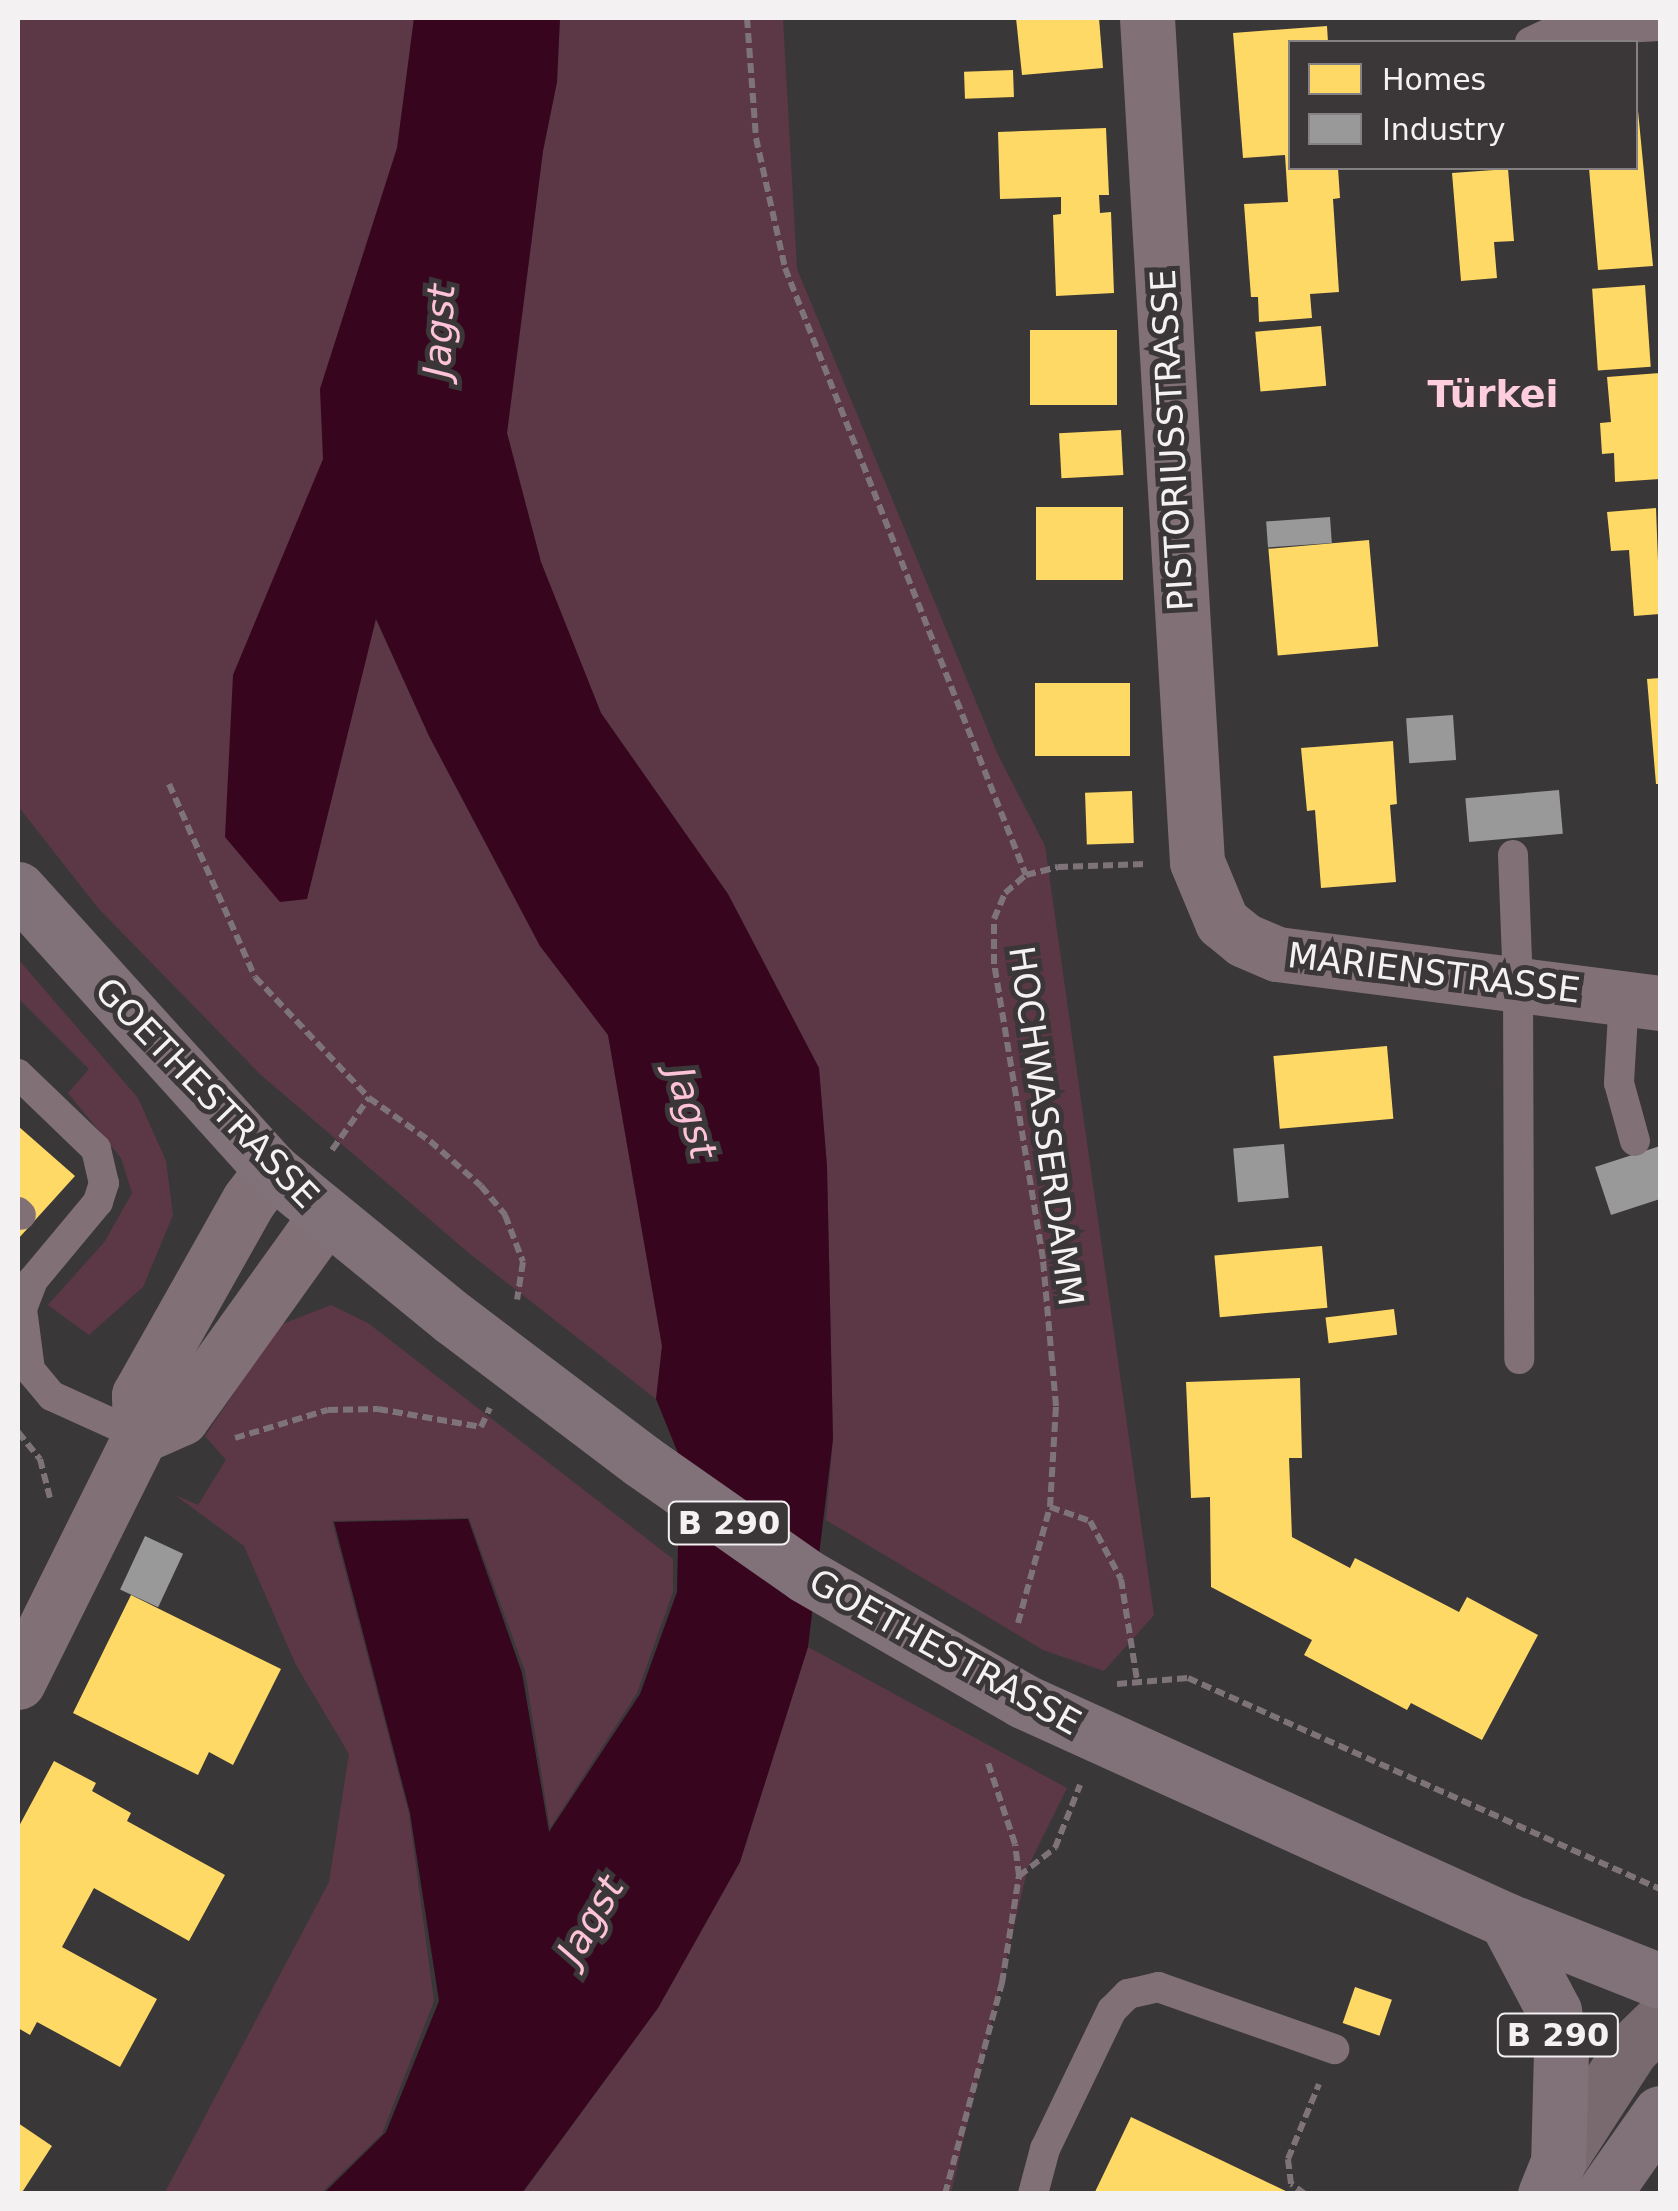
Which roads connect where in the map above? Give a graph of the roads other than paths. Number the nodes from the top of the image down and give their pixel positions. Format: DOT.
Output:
graph roads {
  1 [pos="1147,18"];
  2 [pos="1660,26"];
  3 [pos="1534,40"];
  4 [pos="1512,855"];
  5 [pos="1197,862"];
  6 [pos="18,889"];
  7 [pos="1518,985"];
  8 [pos="1642,1000"];
  9 [pos="18,1074"];
  10 [pos="1635,1140"];
  11 [pos="299,1193"];
  12 [pos="1519,1358"];
  13 [pos="140,1436"];
  14 [pos="18,1682"];
  15 [pos="1506,1920"];
  16 [pos="1660,1981"];
  17 [pos="1660,2021"];
  18 [pos="1334,2049"];
  19 [pos="1660,2113"];
  20 [pos="1551,2178"];
  21 [pos="1033,2194"];
  22 [pos="1603,2194"];
  1 -- 5 [label="street, PISTORIUSSTRASSE"];
  2 -- 3 [label="lane"];
  4 -- 7 [label="lane"];
  5 -- 7 [label="street, MARIENSTRASSE"];
  6 -- 11 [label="main road, GOETHESTRASSE / B 290"];
  7 -- 8 [label="street, MARIENSTRASSE"];
  7 -- 12 [label="lane"];
  8 -- 10 [label="lane"];
  9 -- 13 [label="lane"];
  11 -- 13 [label="street"];
  11 -- 13 [label="street"];
  11 -- 15 [label="main road, GOETHESTRASSE / B 290, bridge"];
  13 -- 14 [label="street"];
  15 -- 16 [label="main road, GOETHESTRASSE / B 290"];
  15 -- 20 [label="main road, B 290"];
  17 -- 20 [label="main road"];
  18 -- 21 [label="lane"];
  19 -- 22 [label="main road"];
}
